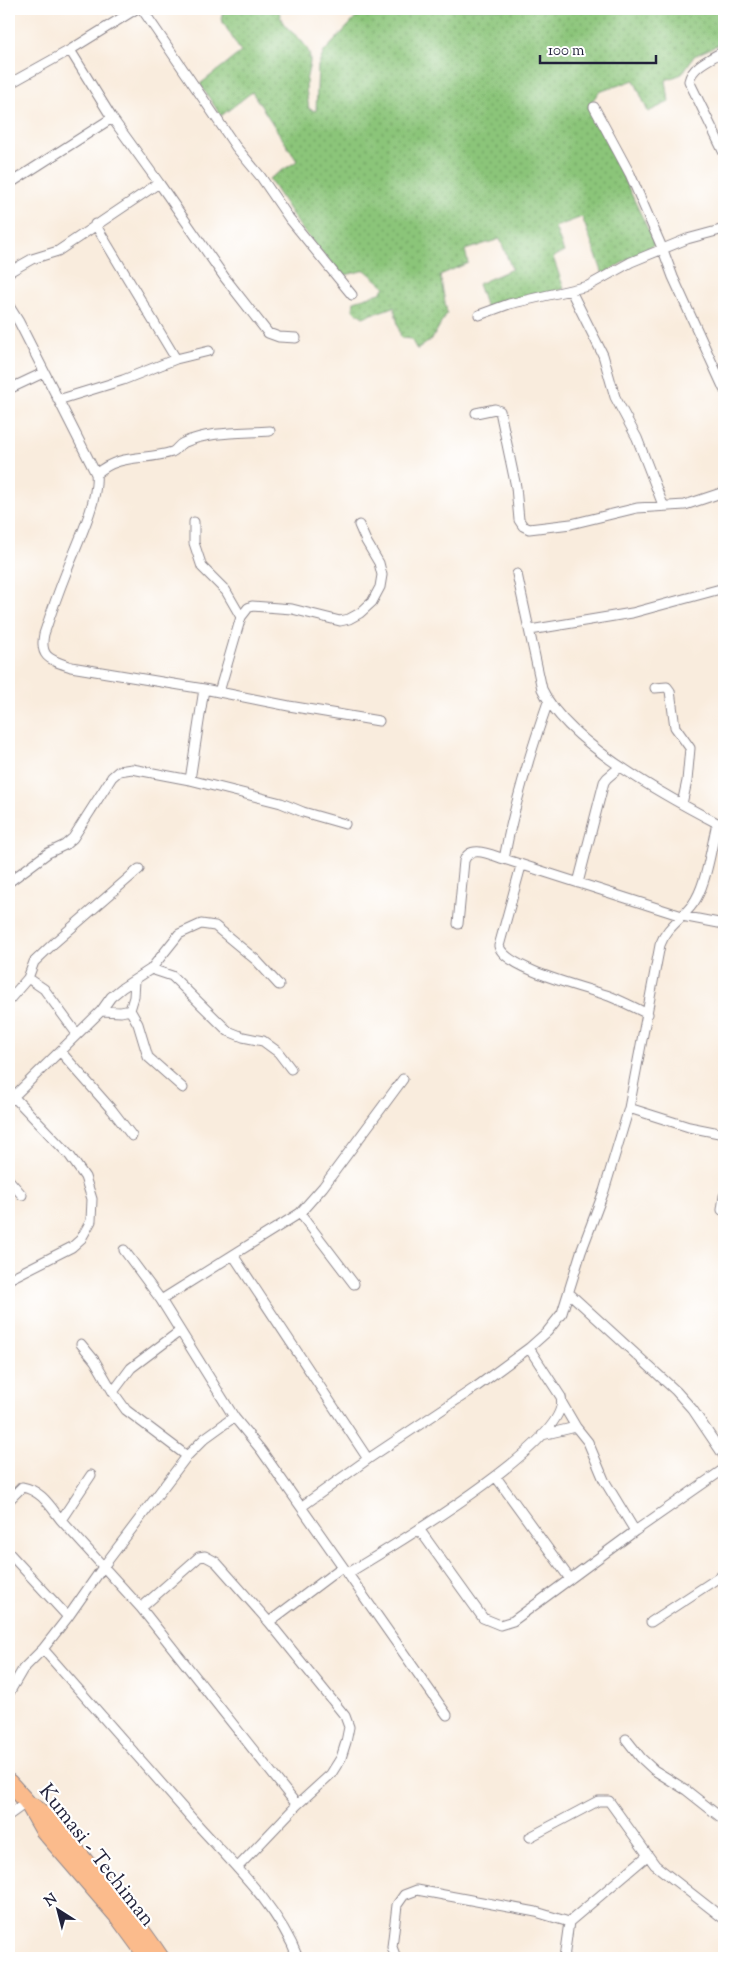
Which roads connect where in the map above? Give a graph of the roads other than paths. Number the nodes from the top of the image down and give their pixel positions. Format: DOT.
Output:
graph roads {
  1 [pos="136,9"];
  2 [pos="142,9"];
  3 [pos="70,50"];
  4 [pos="724,51"];
  5 [pos="9,84"];
  6 [pos="594,107"];
  7 [pos="112,118"];
  8 [pos="724,153"];
  9 [pos="159,183"];
  10 [pos="9,184"];
  11 [pos="95,224"];
  12 [pos="724,229"];
  13 [pos="663,250"];
  14 [pos="9,272"];
  15 [pos="571,292"];
  16 [pos="352,295"];
  17 [pos="9,306"];
  18 [pos="479,315"];
  19 [pos="296,338"];
  20 [pos="209,351"];
  21 [pos="176,359"];
  22 [pos="43,373"];
  23 [pos="9,389"];
  24 [pos="724,389"];
  25 [pos="58,400"];
  26 [pos="476,413"];
  27 [pos="270,431"];
  28 [pos="96,474"];
  29 [pos="724,492"];
  30 [pos="663,505"];
  31 [pos="194,522"];
  32 [pos="360,525"];
  33 [pos="517,574"];
  34 [pos="724,588"];
  35 [pos="241,617"];
  36 [pos="530,630"];
  37 [pos="655,688"];
  38 [pos="204,689"];
  39 [pos="219,692"];
  40 [pos="548,702"];
  41 [pos="379,721"];
  42 [pos="620,767"];
  43 [pos="190,780"];
  44 [pos="682,804"];
  45 [pos="720,823"];
  46 [pos="345,824"];
  47 [pos="504,859"];
  48 [pos="521,866"];
  49 [pos="139,869"];
  50 [pos="9,882"];
  51 [pos="578,883"];
  52 [pos="682,916"];
  53 [pos="458,924"];
  54 [pos="724,924"];
  55 [pos="151,969"];
  56 [pos="28,978"];
  57 [pos="135,980"];
  58 [pos="279,985"];
  59 [pos="9,1000"];
  60 [pos="130,1010"];
  61 [pos="101,1011"];
  62 [pos="648,1014"];
  63 [pos="77,1034"];
  64 [pos="60,1052"];
  65 [pos="291,1070"];
  66 [pos="403,1079"];
  67 [pos="184,1088"];
  68 [pos="10,1097"];
  69 [pos="629,1108"];
  70 [pos="724,1134"];
  71 [pos="132,1136"];
  72 [pos="9,1180"];
  73 [pos="22,1195"];
  74 [pos="724,1196"];
  75 [pos="722,1210"];
  76 [pos="300,1213"];
  77 [pos="124,1250"];
  78 [pos="233,1255"];
  79 [pos="9,1279"];
  80 [pos="354,1284"];
  81 [pos="569,1293"];
  82 [pos="161,1300"];
  83 [pos="180,1331"];
  84 [pos="81,1344"];
  85 [pos="529,1348"];
  86 [pos="112,1392"];
  87 [pos="562,1403"];
  88 [pos="234,1417"];
  89 [pos="576,1427"];
  90 [pos="541,1436"];
  91 [pos="187,1456"];
  92 [pos="724,1456"];
  93 [pos="368,1459"];
  94 [pos="724,1469"];
  95 [pos="90,1475"];
  96 [pos="496,1477"];
  97 [pos="9,1500"];
  98 [pos="302,1507"];
  99 [pos="62,1520"];
  100 [pos="419,1529"];
  101 [pos="635,1531"];
  102 [pos="9,1553"];
  103 [pos="103,1566"];
  104 [pos="345,1570"];
  105 [pos="724,1574"];
  106 [pos="570,1578"];
  107 [pos="141,1608"];
  108 [pos="68,1617"];
  109 [pos="269,1622"];
  110 [pos="651,1622"];
  111 [pos="43,1649"];
  112 [pos="9,1693"];
  113 [pos="447,1715"];
  114 [pos="626,1739"];
  115 [pos="9,1782"];
  116 [pos="28,1802"];
  117 [pos="297,1805"];
  118 [pos="9,1815"];
  119 [pos="724,1820"];
  120 [pos="530,1837"];
  121 [pos="647,1856"];
  122 [pos="237,1868"];
  123 [pos="724,1920"];
  124 [pos="570,1922"];
  125 [pos="148,1958"];
  126 [pos="160,1958"];
  127 [pos="298,1958"];
  128 [pos="396,1958"];
  129 [pos="564,1958"];
  1 -- 3 [label="street"];
  2 -- 16 [label="street"];
  3 -- 5 [label="street"];
  3 -- 7 [label="street"];
  4 -- 8 [label="street"];
  6 -- 13 [label="street"];
  7 -- 9 [label="street"];
  7 -- 10 [label="street"];
  9 -- 11 [label="street"];
  9 -- 19 [label="street"];
  11 -- 14 [label="street"];
  11 -- 21 [label="street"];
  12 -- 13 [label="street"];
  13 -- 15 [label="street"];
  13 -- 24 [label="street"];
  15 -- 18 [label="street"];
  15 -- 30 [label="street"];
  17 -- 22 [label="street"];
  20 -- 21 [label="street"];
  21 -- 25 [label="street"];
  22 -- 23 [label="street"];
  22 -- 25 [label="street"];
  25 -- 28 [label="street"];
  26 -- 30 [label="street"];
  27 -- 28 [label="street"];
  28 -- 38 [label="street"];
  29 -- 30 [label="street"];
  31 -- 35 [label="street"];
  32 -- 35 [label="street"];
  33 -- 36 [label="street"];
  34 -- 36 [label="street"];
  35 -- 39 [label="street"];
  36 -- 40 [label="street"];
  37 -- 44 [label="street"];
  38 -- 39 [label="street"];
  38 -- 43 [label="street"];
  39 -- 41 [label="street"];
  40 -- 42 [label="street"];
  40 -- 47 [label="street"];
  42 -- 44 [label="street"];
  42 -- 51 [label="street"];
  43 -- 46 [label="street"];
  43 -- 50 [label="street"];
  44 -- 45 [label="street"];
  45 -- 52 [label="street"];
  47 -- 48 [label="street"];
  47 -- 53 [label="street"];
  48 -- 51 [label="street"];
  48 -- 62 [label="street"];
  49 -- 56 [label="street"];
  51 -- 52 [label="street"];
  52 -- 54 [label="street"];
  52 -- 62 [label="street"];
  55 -- 57 [label="street"];
  55 -- 58 [label="street"];
  55 -- 65 [label="street"];
  56 -- 59 [label="street"];
  56 -- 63 [label="street"];
  57 -- 60 [label="street"];
  57 -- 61 [label="street"];
  60 -- 61 [label="street"];
  60 -- 67 [label="street"];
  61 -- 63 [label="street"];
  62 -- 69 [label="street"];
  63 -- 64 [label="street"];
  64 -- 68 [label="street"];
  64 -- 71 [label="street"];
  66 -- 76 [label="street"];
  68 -- 79 [label="street"];
  69 -- 70 [label="street"];
  69 -- 81 [label="street"];
  72 -- 73 [label="street"];
  74 -- 75 [label="street"];
  76 -- 78 [label="street"];
  76 -- 80 [label="street"];
  77 -- 82 [label="street"];
  78 -- 82 [label="street"];
  78 -- 93 [label="street"];
  81 -- 85 [label="street"];
  81 -- 92 [label="street"];
  82 -- 83 [label="street"];
  83 -- 86 [label="street"];
  83 -- 88 [label="street"];
  84 -- 86 [label="street"];
  85 -- 87 [label="street"];
  85 -- 93 [label="street"];
  86 -- 91 [label="street"];
  87 -- 89 [label="street"];
  87 -- 90 [label="street"];
  88 -- 91 [label="street"];
  88 -- 98 [label="street"];
  89 -- 90 [label="street"];
  89 -- 101 [label="street"];
  90 -- 96 [label="street"];
  91 -- 103 [label="street"];
  93 -- 98 [label="street"];
  94 -- 101 [label="street"];
  95 -- 99 [label="street"];
  96 -- 100 [label="street"];
  96 -- 106 [label="street"];
  97 -- 99 [label="street"];
  98 -- 104 [label="street"];
  99 -- 103 [label="street"];
  100 -- 104 [label="street"];
  100 -- 106 [label="street"];
  101 -- 106 [label="street"];
  102 -- 108 [label="street"];
  103 -- 107 [label="street"];
  103 -- 108 [label="street"];
  104 -- 109 [label="street"];
  104 -- 113 [label="street"];
  105 -- 110 [label="street"];
  107 -- 109 [label="street"];
  107 -- 117 [label="street"];
  108 -- 111 [label="street"];
  109 -- 117 [label="street"];
  111 -- 112 [label="street"];
  111 -- 122 [label="street"];
  114 -- 119 [label="street"];
  115 -- 116 [label="highway, Kumasi - Techiman"];
  116 -- 118 [label="street"];
  116 -- 125 [label="highway, Kumasi - Techiman"];
  116 -- 126 [label="highway"];
  117 -- 122 [label="street"];
  120 -- 121 [label="street"];
  121 -- 123 [label="street"];
  121 -- 124 [label="street"];
  122 -- 127 [label="street"];
  124 -- 128 [label="street"];
  124 -- 129 [label="street"];
}
